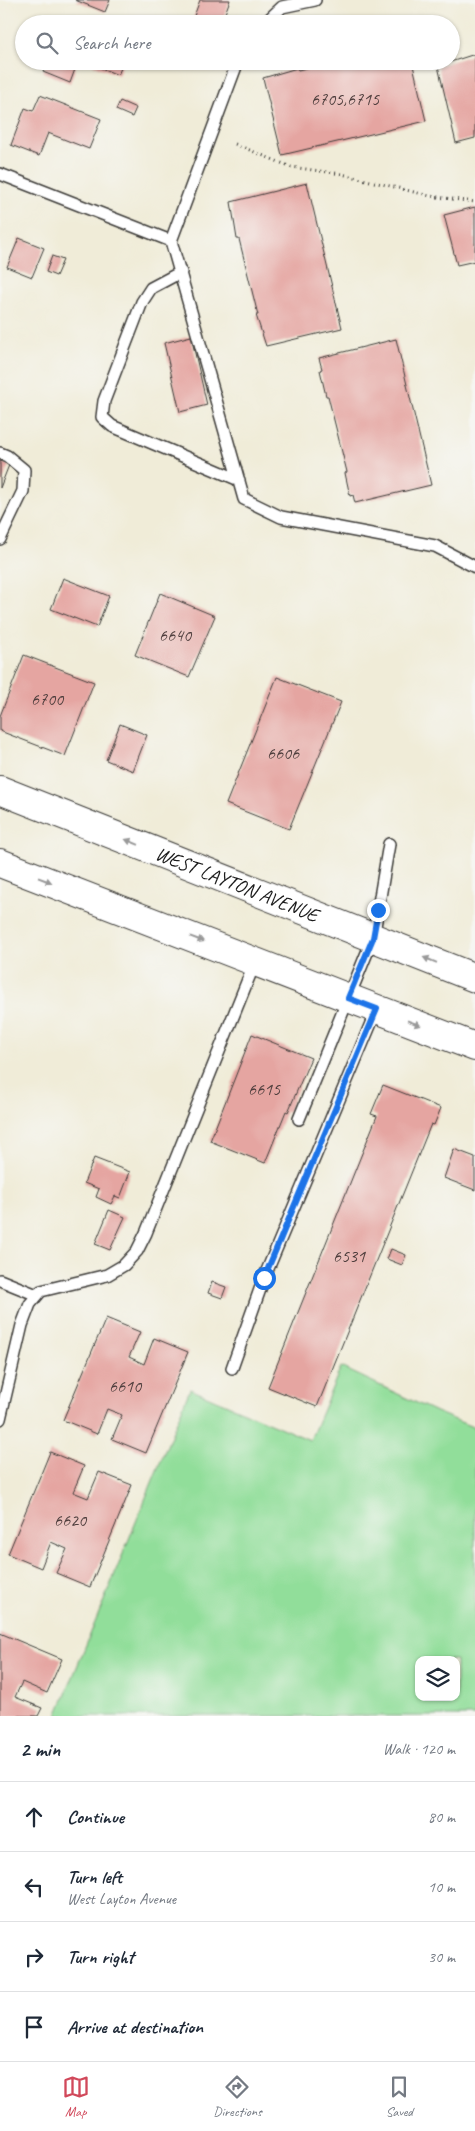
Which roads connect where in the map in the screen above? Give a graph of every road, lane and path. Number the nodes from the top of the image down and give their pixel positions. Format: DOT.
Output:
graph roads {
  1 [pos="315,0"];
  2 [pos="283,4"];
  3 [pos="273,15"];
  4 [pos="235,70"];
  5 [pos="235,144"];
  6 [pos="0,174"];
  7 [pos="475,202"];
  8 [pos="171,241"];
  9 [pos="181,272"];
  10 [pos="0,453"];
  11 [pos="239,480"];
  12 [pos="0,539"];
  13 [pos="475,567"];
  14 [pos="0,790"];
  15 [pos="389,844"];
  16 [pos="0,863"];
  17 [pos="373,938"];
  18 [pos="255,962"];
  19 [pos="475,978"];
  20 [pos="348,998"];
  21 [pos="377,1009"];
  22 [pos="475,1047"];
  23 [pos="299,1119"];
  24 [pos="0,1280"];
  25 [pos="38,1295"];
  26 [pos="232,1368"];
  27 [pos="0,1419"];
  1 -- 2 [label="lane"];
  2 -- 3 [label="lane"];
  4 -- 8 [label="lane"];
  5 -- 7 [label="path"];
  6 -- 8 [label="lane"];
  8 -- 9 [label="lane"];
  9 -- 11 [label="lane"];
  9 -- 11 [label="lane"];
  10 -- 12 [label="lane"];
  11 -- 13 [label="lane"];
  17 -- 14 [label="main road, WEST LAYTON AVENUE, one-way"];
  15 -- 17 [label="lane"];
  16 -- 18 [label="main road, one-way"];
  19 -- 17 [label="main road, WEST LAYTON AVENUE, one-way"];
  17 -- 20 [label="lane"];
  18 -- 20 [label="main road"];
  18 -- 25 [label="lane"];
  20 -- 21 [label="main road"];
  20 -- 23 [label="lane"];
  21 -- 22 [label="main road, one-way"];
  21 -- 26 [label="lane"];
  24 -- 25 [label="lane"];
  25 -- 27 [label="lane"];
}
